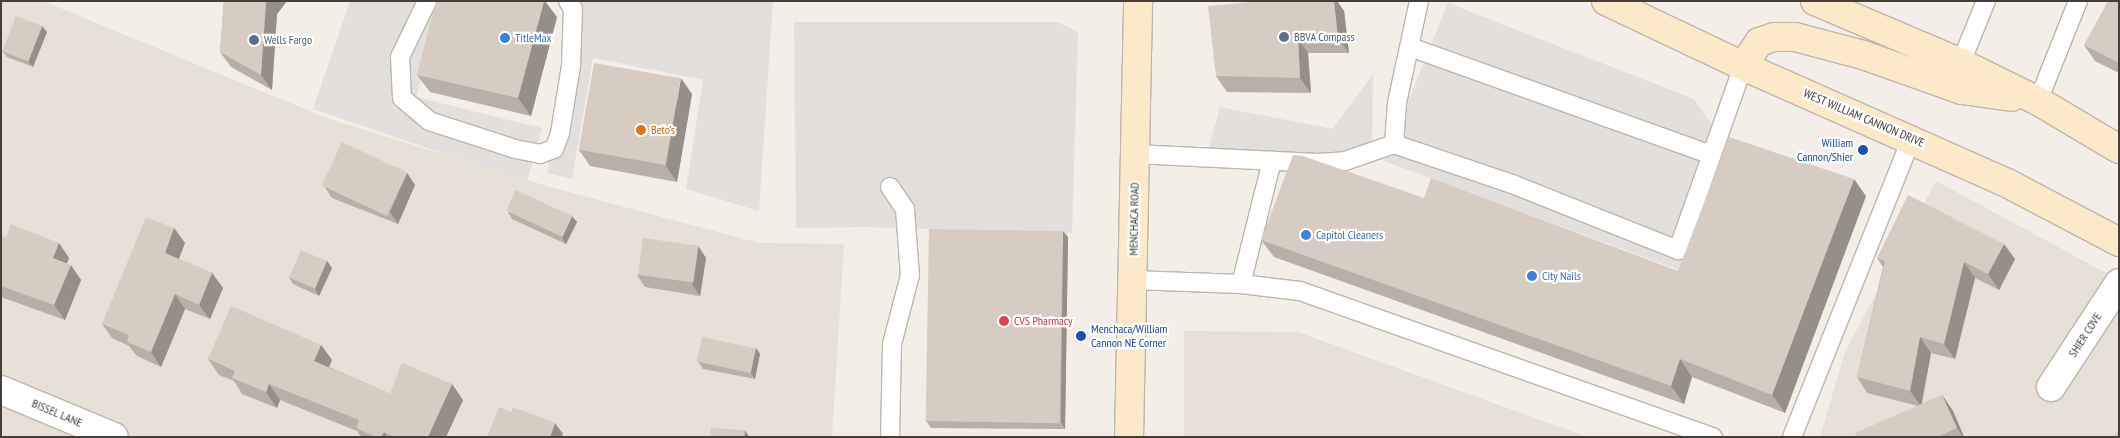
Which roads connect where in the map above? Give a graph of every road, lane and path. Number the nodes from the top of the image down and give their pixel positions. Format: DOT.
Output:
graph roads {
  1 [pos="427,1"];
  2 [pos="568,1"];
  3 [pos="1138,1"];
  4 [pos="1419,1"];
  5 [pos="1606,1"];
  6 [pos="1815,1"];
  7 [pos="1986,1"];
  8 [pos="2078,1"];
  9 [pos="1410,47"];
  10 [pos="1743,66"];
  11 [pos="1956,75"];
  12 [pos="2038,101"];
  13 [pos="1911,138"];
  14 [pos="1394,144"];
  15 [pos="2119,148"];
  16 [pos="1135,154"];
  17 [pos="1711,156"];
  18 [pos="1272,161"];
  19 [pos="890,187"];
  20 [pos="2119,242"];
  21 [pos="1133,280"];
  22 [pos="2119,283"];
  23 [pos="1241,284"];
  24 [pos="2051,387"];
  25 [pos="1,390"];
  26 [pos="114,437"];
  27 [pos="890,437"];
  28 [pos="1129,437"];
  29 [pos="1713,437"];
  30 [pos="1792,437"];
  1 -- 2 [label="lane"];
  3 -- 16 [label="main road, MENCHACA ROAD"];
  4 -- 9 [label="lane"];
  5 -- 10 [label="main road, WEST WILLIAM CANNON DRIVE"];
  6 -- 11 [label="main road"];
  7 -- 11 [label="lane"];
  8 -- 12 [label="lane"];
  9 -- 14 [label="lane"];
  9 -- 17 [label="lane"];
  10 -- 11 [label="main road"];
  10 -- 13 [label="main road, WEST WILLIAM CANNON DRIVE"];
  10 -- 17 [label="lane"];
  11 -- 12 [label="main road"];
  12 -- 15 [label="main road"];
  13 -- 20 [label="main road, WEST WILLIAM CANNON DRIVE"];
  13 -- 30 [label="lane"];
  14 -- 17 [label="lane"];
  14 -- 18 [label="lane"];
  16 -- 18 [label="lane"];
  16 -- 21 [label="main road, MENCHACA ROAD"];
  18 -- 23 [label="lane"];
  19 -- 27 [label="lane"];
  21 -- 23 [label="lane"];
  21 -- 28 [label="main road, MENCHACA ROAD"];
  22 -- 24 [label="street, SHIER COVE"];
  23 -- 29 [label="lane"];
  25 -- 26 [label="street, BISSEL LANE"];
}
